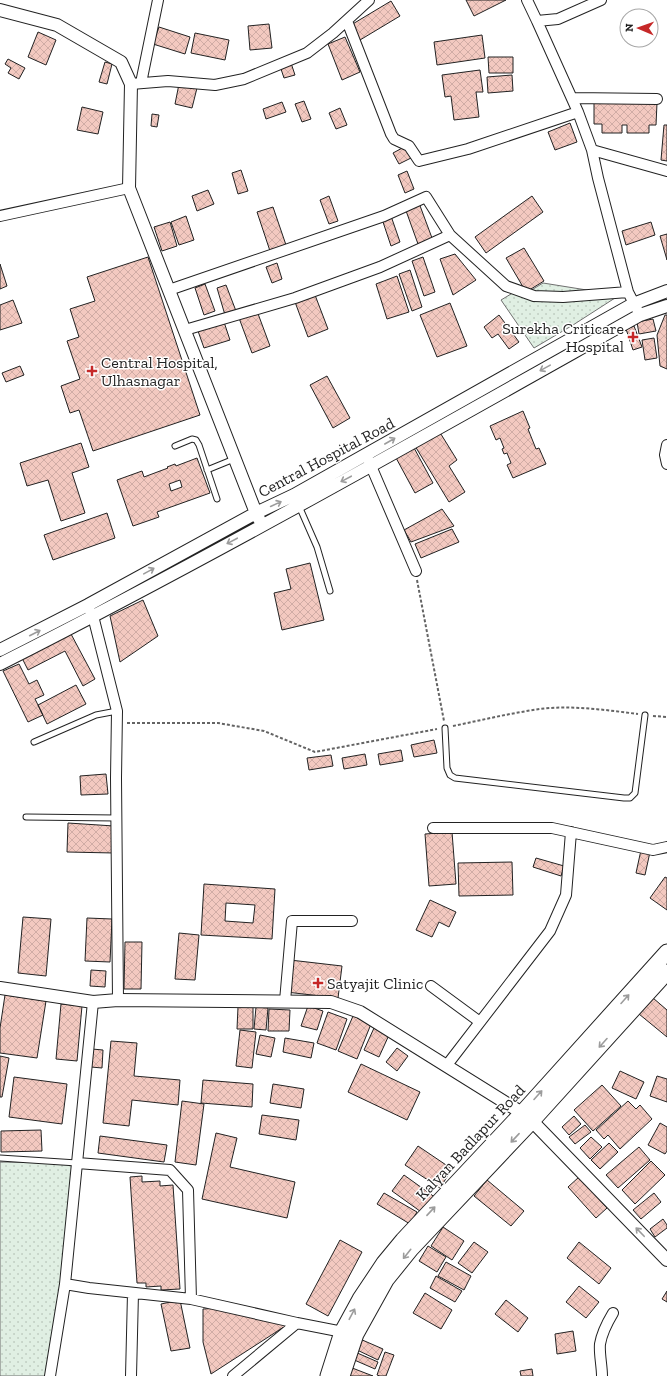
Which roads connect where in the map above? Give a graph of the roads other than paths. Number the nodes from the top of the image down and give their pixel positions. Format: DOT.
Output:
graph roads {
  1 [pos="158,0"];
  2 [pos="370,0"];
  3 [pos="527,0"];
  4 [pos="601,0"];
  5 [pos="0,10"];
  6 [pos="347,21"];
  7 [pos="537,21"];
  8 [pos="136,84"];
  9 [pos="572,98"];
  10 [pos="657,99"];
  11 [pos="578,112"];
  12 [pos="592,150"];
  13 [pos="667,171"];
  14 [pos="130,188"];
  15 [pos="0,216"];
  16 [pos="450,236"];
  17 [pos="168,290"];
  18 [pos="667,291"];
  19 [pos="628,292"];
  20 [pos="633,304"];
  21 [pos="667,306"];
  22 [pos="640,315"];
  23 [pos="185,330"];
  24 [pos="667,444"];
  25 [pos="175,446"];
  26 [pos="235,459"];
  27 [pos="369,460"];
  28 [pos="667,464"];
  29 [pos="207,470"];
  30 [pos="217,499"];
  31 [pos="299,505"];
  32 [pos="256,513"];
  33 [pos="263,525"];
  34 [pos="416,571"];
  35 [pos="330,591"];
  36 [pos="90,611"];
  37 [pos="0,650"];
  38 [pos="0,664"];
  39 [pos="117,711"];
  40 [pos="645,715"];
  41 [pos="445,728"];
  42 [pos="34,742"];
  43 [pos="26,817"];
  44 [pos="116,818"];
  45 [pos="433,828"];
  46 [pos="571,832"];
  47 [pos="667,847"];
  48 [pos="352,921"];
  49 [pos="667,952"];
  50 [pos="664,971"];
  51 [pos="431,986"];
  52 [pos="0,988"];
  53 [pos="118,1000"];
  54 [pos="285,1001"];
  55 [pos="93,1002"];
  56 [pos="480,1022"];
  57 [pos="447,1065"];
  58 [pos="527,1117"];
  59 [pos="0,1158"];
  60 [pos="77,1163"];
  61 [pos="667,1260"];
  62 [pos="65,1284"];
  63 [pos="133,1293"];
  64 [pos="190,1299"];
  65 [pos="613,1313"];
  66 [pos="297,1323"];
  67 [pos="349,1333"];
  68 [pos="50,1376"];
  69 [pos="131,1376"];
  70 [pos="233,1376"];
  71 [pos="328,1376"];
  72 [pos="342,1376"];
  73 [pos="602,1376"];
  1 -- 8 [label="street"];
  2 -- 6 [label="street"];
  3 -- 7 [label="street"];
  4 -- 7 [label="street"];
  5 -- 8 [label="street"];
  6 -- 8 [label="street"];
  6 -- 11 [label="street"];
  7 -- 9 [label="street"];
  8 -- 14 [label="street"];
  9 -- 10 [label="street"];
  9 -- 11 [label="street"];
  11 -- 12 [label="street"];
  12 -- 13 [label="street"];
  12 -- 19 [label="street"];
  14 -- 15 [label="street"];
  14 -- 17 [label="street"];
  16 -- 17 [label="street"];
  16 -- 19 [label="street"];
  16 -- 23 [label="street"];
  17 -- 23 [label="street"];
  18 -- 20 [label="street, Central Hospital Road"];
  19 -- 20 [label="street"];
  20 -- 22 [label="street"];
  27 -- 20 [label="street, Central Hospital Road, one-way"];
  21 -- 22 [label="street, Central Hospital Road"];
  22 -- 27 [label="street, Central Hospital Road, one-way"];
  23 -- 26 [label="street"];
  24 -- 28 [label="street"];
  25 -- 29 [label="lane"];
  26 -- 29 [label="lane"];
  26 -- 32 [label="street"];
  27 -- 31 [label="street, Central Hospital Road, one-way"];
  32 -- 27 [label="street, Central Hospital Road, one-way"];
  27 -- 34 [label="street"];
  29 -- 30 [label="lane"];
  31 -- 33 [label="street, Central Hospital Road"];
  31 -- 35 [label="lane"];
  32 -- 33 [label="street"];
  36 -- 32 [label="street, Central Hospital Road, one-way"];
  33 -- 36 [label="street, Central Hospital Road, one-way"];
  37 -- 36 [label="street, Central Hospital Road, one-way"];
  36 -- 38 [label="street, Central Hospital Road"];
  36 -- 39 [label="street"];
  39 -- 42 [label="lane"];
  39 -- 44 [label="street"];
  40 -- 41 [label="lane"];
  43 -- 44 [label="lane"];
  44 -- 53 [label="street"];
  45 -- 46 [label="street"];
  46 -- 47 [label="street"];
  46 -- 56 [label="street"];
  48 -- 54 [label="street"];
  49 -- 50 [label="main road, Kalyan Badlapur Road"];
  50 -- 58 [label="main road, Kalyan Badlapur Road"];
  51 -- 56 [label="street"];
  52 -- 55 [label="street"];
  53 -- 54 [label="street"];
  53 -- 55 [label="street"];
  54 -- 57 [label="street"];
  55 -- 60 [label="street"];
  56 -- 57 [label="street"];
  57 -- 58 [label="street"];
  61 -- 58 [label="street, one-way"];
  58 -- 67 [label="main road, Kalyan Badlapur Road"];
  59 -- 60 [label="lane"];
  60 -- 62 [label="street"];
  60 -- 64 [label="street"];
  62 -- 63 [label="street"];
  62 -- 68 [label="street"];
  63 -- 64 [label="street"];
  63 -- 69 [label="street"];
  64 -- 66 [label="street"];
  65 -- 73 [label="street"];
  66 -- 67 [label="street"];
  66 -- 70 [label="street"];
  67 -- 71 [label="main road, Kalyan Badlapur Road"];
  67 -- 72 [label="main road, Kalyan Badlapur Road"];
}
